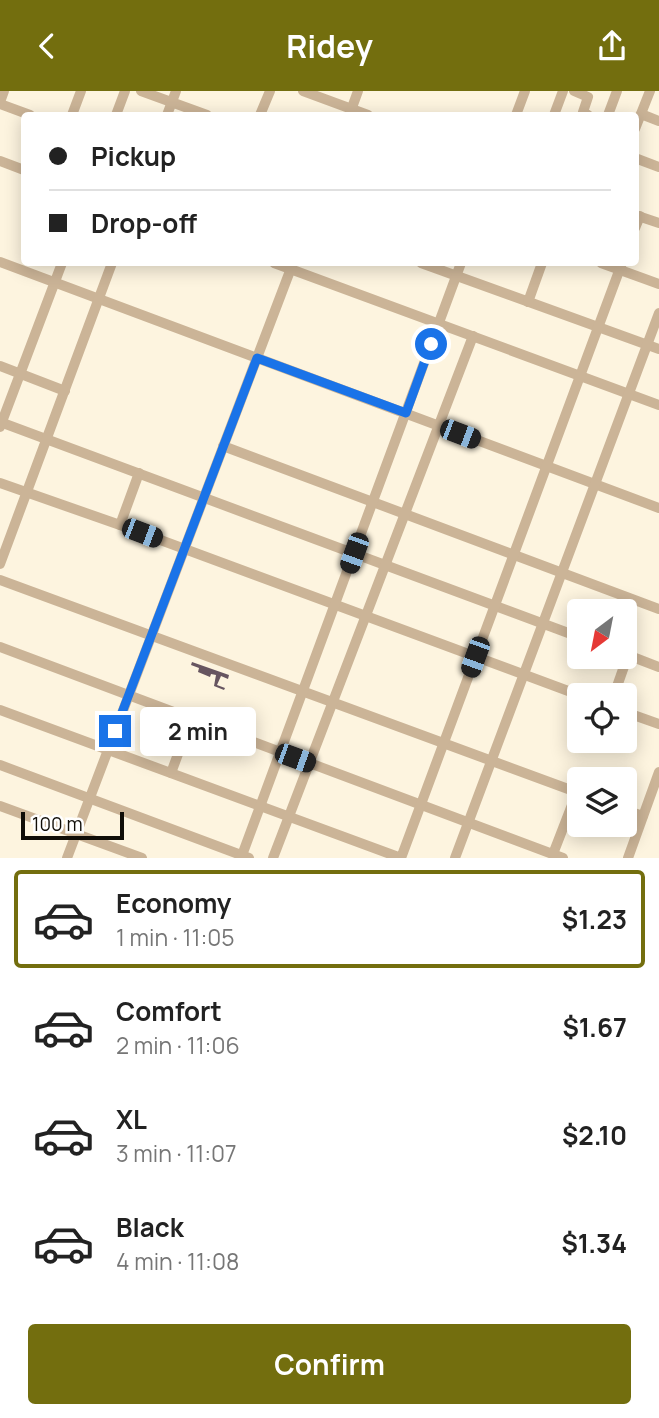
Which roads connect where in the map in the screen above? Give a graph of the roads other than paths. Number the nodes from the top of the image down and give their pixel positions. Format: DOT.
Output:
graph roads {
  1 [pos="4,91"];
  2 [pos="81,91"];
  3 [pos="125,91"];
  4 [pos="141,91"];
  5 [pos="176,91"];
  6 [pos="270,91"];
  7 [pos="358,91"];
  8 [pos="525,91"];
  9 [pos="563,91"];
  10 [pos="574,91"];
  11 [pos="617,91"];
  12 [pos="650,91"];
  13 [pos="311,92"];
  14 [pos="172,102"];
  15 [pos="0,103"];
  16 [pos="22,112"];
  17 [pos="73,112"];
  18 [pos="117,112"];
  19 [pos="168,112"];
  20 [pos="198,112"];
  21 [pos="261,112"];
  22 [pos="350,112"];
  23 [pos="517,112"];
  24 [pos="555,112"];
  25 [pos="585,112"];
  26 [pos="609,112"];
  27 [pos="641,114"];
  28 [pos="639,119"];
  29 [pos="659,121"];
  30 [pos="639,160"];
  31 [pos="0,161"];
  32 [pos="659,167"];
  33 [pos="21,169"];
  34 [pos="639,216"];
  35 [pos="659,223"];
  36 [pos="0,262"];
  37 [pos="61,266"];
  38 [pos="112,266"];
  39 [pos="292,266"];
  40 [pos="429,266"];
  41 [pos="460,266"];
  42 [pos="541,266"];
  43 [pos="621,266"];
  44 [pos="456,276"];
  45 [pos="55,282"];
  46 [pos="659,284"];
  47 [pos="99,299"];
  48 [pos="528,302"];
  49 [pos="659,313"];
  50 [pos="439,323"];
  51 [pos="598,327"];
  52 [pos="473,336"];
  53 [pos="647,344"];
  54 [pos="659,348"];
  55 [pos="257,358"];
  56 [pos="0,366"];
  57 [pos="20,373"];
  58 [pos="580,376"];
  59 [pos="65,391"];
  60 [pos="629,394"];
  61 [pos="659,405"];
  62 [pos="406,413"];
  63 [pos="1,424"];
  64 [pos="439,426"];
  65 [pos="47,439"];
  66 [pos="223,446"];
  67 [pos="546,466"];
  68 [pos="139,473"];
  69 [pos="0,483"];
  70 [pos="595,484"];
  71 [pos="27,492"];
  72 [pos="204,497"];
  73 [pos="373,502"];
  74 [pos="659,508"];
  75 [pos="405,514"];
  76 [pos="120,525"];
  77 [pos="184,550"];
  78 [pos="354,553"];
  79 [pos="513,555"];
  80 [pos="0,564"];
  81 [pos="386,565"];
  82 [pos="562,573"];
  83 [pos="0,580"];
  84 [pos="335,605"];
  85 [pos="495,606"];
  86 [pos="659,609"];
  87 [pos="366,617"];
  88 [pos="543,623"];
  89 [pos="567,632"];
  90 [pos="151,636"];
  91 [pos="0,647"];
  92 [pos="475,657"];
  93 [pos="637,659"];
  94 [pos="659,667"];
  95 [pos="524,675"];
  96 [pos="303,691"];
  97 [pos="567,691"];
  98 [pos="128,695"];
  99 [pos="334,702"];
  100 [pos="0,710"];
  101 [pos="637,717"];
  102 [pos="191,719"];
  103 [pos="659,725"];
  104 [pos="443,743"];
  105 [pos="108,749"];
  106 [pos="280,752"];
  107 [pos="492,761"];
  108 [pos="310,763"];
  109 [pos="0,765"];
  110 [pos="659,772"];
  111 [pos="171,773"];
  112 [pos="567,789"];
  113 [pos="89,798"];
  114 [pos="420,805"];
  115 [pos="0,806"];
  116 [pos="260,806"];
  117 [pos="637,814"];
  118 [pos="643,816"];
  119 [pos="289,817"];
  120 [pos="468,823"];
  121 [pos="567,828"];
  122 [pos="77,834"];
  123 [pos="558,856"];
  124 [pos="244,857"];
  125 [pos="67,858"];
  126 [pos="142,858"];
  127 [pos="273,858"];
  128 [pos="455,858"];
  129 [pos="628,858"];
  1 -- 15 [label="street"];
  2 -- 17 [label="street"];
  3 -- 18 [label="street"];
  4 -- 14 [label="street"];
  5 -- 14 [label="street"];
  6 -- 21 [label="street"];
  7 -- 22 [label="street"];
  8 -- 23 [label="street"];
  9 -- 24 [label="street"];
  10 -- 25 [label="street"];
  11 -- 26 [label="street"];
  12 -- 27 [label="street"];
  13 -- 22 [label="street"];
  14 -- 19 [label="street"];
  14 -- 20 [label="street"];
  15 -- 16 [label="street"];
  27 -- 28 [label="street"];
  27 -- 29 [label="street"];
  30 -- 32 [label="street"];
  31 -- 33 [label="street"];
  34 -- 35 [label="street"];
  36 -- 45 [label="street"];
  37 -- 45 [label="street"];
  38 -- 47 [label="street"];
  39 -- 50 [label="street"];
  39 -- 55 [label="street"];
  40 -- 44 [label="street"];
  41 -- 44 [label="street"];
  42 -- 48 [label="street"];
  43 -- 46 [label="street"];
  43 -- 51 [label="street"];
  44 -- 48 [label="street"];
  44 -- 50 [label="street"];
  45 -- 47 [label="street"];
  45 -- 57 [label="street"];
  47 -- 55 [label="street"];
  47 -- 59 [label="street"];
  48 -- 51 [label="street"];
  49 -- 53 [label="street"];
  50 -- 52 [label="street"];
  50 -- 62 [label="street"];
  51 -- 53 [label="street"];
  51 -- 58 [label="street"];
  52 -- 58 [label="street"];
  52 -- 64 [label="street"];
  53 -- 54 [label="street"];
  53 -- 60 [label="street"];
  55 -- 62 [label="street"];
  55 -- 66 [label="street"];
  56 -- 57 [label="street"];
  57 -- 59 [label="street"];
  57 -- 63 [label="street"];
  58 -- 60 [label="street"];
  58 -- 67 [label="street"];
  59 -- 65 [label="street"];
  60 -- 61 [label="street"];
  60 -- 70 [label="street"];
  62 -- 64 [label="street"];
  62 -- 73 [label="street"];
  63 -- 65 [label="street"];
  64 -- 67 [label="street"];
  64 -- 75 [label="street"];
  65 -- 68 [label="street"];
  65 -- 71 [label="street"];
  66 -- 72 [label="street"];
  66 -- 73 [label="street"];
  67 -- 70 [label="street"];
  67 -- 79 [label="street"];
  68 -- 72 [label="street"];
  68 -- 76 [label="street"];
  69 -- 71 [label="street"];
  70 -- 74 [label="street"];
  70 -- 82 [label="street"];
  71 -- 76 [label="street"];
  71 -- 80 [label="street"];
  72 -- 77 [label="street"];
  72 -- 78 [label="street"];
  73 -- 75 [label="street"];
  73 -- 78 [label="street"];
  75 -- 79 [label="street"];
  75 -- 81 [label="street"];
  76 -- 77 [label="street"];
  77 -- 84 [label="street"];
  77 -- 90 [label="street"];
  78 -- 81 [label="street"];
  78 -- 84 [label="street"];
  79 -- 82 [label="street"];
  79 -- 85 [label="street"];
  81 -- 85 [label="street"];
  81 -- 87 [label="street"];
  82 -- 86 [label="street"];
  82 -- 88 [label="street"];
  83 -- 90 [label="street"];
  84 -- 87 [label="street"];
  84 -- 96 [label="street"];
  85 -- 88 [label="street"];
  85 -- 92 [label="street"];
  87 -- 92 [label="street"];
  87 -- 99 [label="street"];
  88 -- 89 [label="street"];
  88 -- 95 [label="street"];
  90 -- 96 [label="street"];
  90 -- 98 [label="street"];
  91 -- 98 [label="street"];
  92 -- 95 [label="street"];
  92 -- 104 [label="street"];
  93 -- 94 [label="street"];
  95 -- 97 [label="street"];
  95 -- 107 [label="street"];
  96 -- 99 [label="street"];
  96 -- 106 [label="street"];
  98 -- 102 [label="street"];
  98 -- 105 [label="street"];
  99 -- 104 [label="street"];
  99 -- 108 [label="street"];
  100 -- 105 [label="street"];
  101 -- 103 [label="street"];
  102 -- 106 [label="street"];
  102 -- 111 [label="street"];
  104 -- 107 [label="street"];
  104 -- 114 [label="street"];
  105 -- 111 [label="street"];
  105 -- 113 [label="street"];
  106 -- 108 [label="street"];
  106 -- 116 [label="street"];
  107 -- 112 [label="street"];
  107 -- 120 [label="street"];
  108 -- 114 [label="street"];
  108 -- 119 [label="street"];
  109 -- 113 [label="street"];
  110 -- 118 [label="street"];
  111 -- 116 [label="street"];
  113 -- 122 [label="street"];
  113 -- 124 [label="street"];
  114 -- 119 [label="street"];
  114 -- 120 [label="street"];
  115 -- 122 [label="street"];
  116 -- 119 [label="street"];
  116 -- 124 [label="street"];
  117 -- 118 [label="street"];
  118 -- 129 [label="street"];
  119 -- 127 [label="street"];
  120 -- 123 [label="street"];
  120 -- 128 [label="street"];
  121 -- 123 [label="street"];
  122 -- 125 [label="street"];
  122 -- 126 [label="street"];
}
